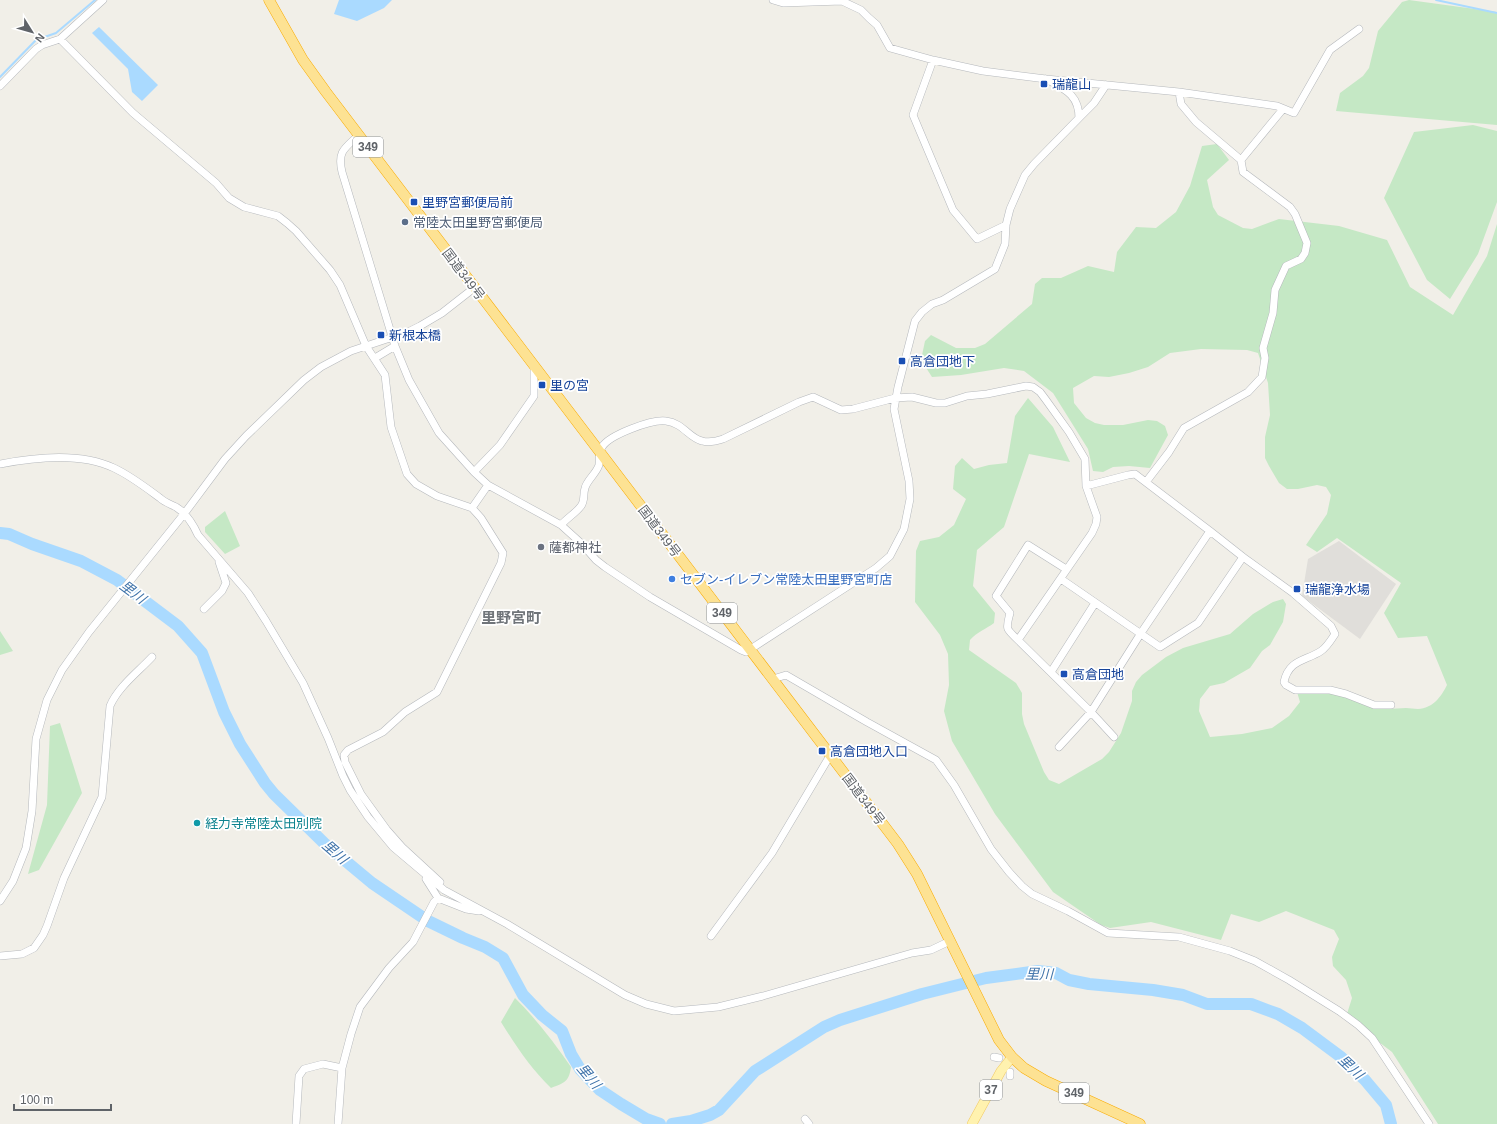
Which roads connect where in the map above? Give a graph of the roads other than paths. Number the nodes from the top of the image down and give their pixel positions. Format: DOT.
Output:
graph roads {
  1 [pos="103,0"];
  2 [pos="268,0"];
  3 [pos="773,0"];
  4 [pos="1359,29"];
  5 [pos="60,39"];
  6 [pos="933,60"];
  7 [pos="1046,79"];
  8 [pos="0,86"];
  9 [pos="1106,86"];
  10 [pos="1179,92"];
  11 [pos="1283,109"];
  12 [pos="1079,118"];
  13 [pos="359,135"];
  14 [pos="1241,160"];
  15 [pos="1006,225"];
  16 [pos="474,288"];
  17 [pos="393,337"];
  18 [pos="366,346"];
  19 [pos="395,346"];
  20 [pos="375,358"];
  21 [pos="534,365"];
  22 [pos="895,398"];
  23 [pos="600,453"];
  24 [pos="0,464"];
  25 [pos="474,472"];
  26 [pos="1146,482"];
  27 [pos="488,485"];
  28 [pos="1086,486"];
  29 [pos="472,508"];
  30 [pos="182,515"];
  31 [pos="561,525"];
  32 [pos="1210,531"];
  33 [pos="1243,557"];
  34 [pos="218,559"];
  35 [pos="1066,570"];
  36 [pos="1061,578"];
  37 [pos="1095,603"];
  38 [pos="204,609"];
  39 [pos="1141,633"];
  40 [pos="1018,640"];
  41 [pos="750,650"];
  42 [pos="152,657"];
  43 [pos="1051,672"];
  44 [pos="773,679"];
  45 [pos="1391,705"];
  46 [pos="1091,712"];
  47 [pos="1114,737"];
  48 [pos="1059,746"];
  49 [pos="832,757"];
  50 [pos="345,762"];
  51 [pos="348,787"];
  52 [pos="424,874"];
  53 [pos="448,892"];
  54 [pos="436,900"];
  55 [pos="0,901"];
  56 [pos="485,912"];
  57 [pos="711,936"];
  58 [pos="952,945"];
  59 [pos="0,956"];
  60 [pos="1012,1057"];
  61 [pos="342,1068"];
  62 [pos="296,1124"];
  63 [pos="338,1124"];
  64 [pos="972,1124"];
  65 [pos="1140,1124"];
  66 [pos="1429,1124"];
  1 -- 5 [label="street"];
  2 -- 13 [label="highway, 国道349号 / 349"];
  3 -- 6 [label="street"];
  4 -- 11 [label="street"];
  5 -- 8 [label="street"];
  5 -- 18 [label="street"];
  6 -- 7 [label="street"];
  6 -- 15 [label="street"];
  7 -- 9 [label="street"];
  7 -- 12 [label="street"];
  9 -- 10 [label="street"];
  9 -- 12 [label="street"];
  10 -- 11 [label="street"];
  10 -- 14 [label="street"];
  11 -- 14 [label="street"];
  12 -- 15 [label="street"];
  13 -- 16 [label="highway, 国道349号 / 349"];
  13 -- 17 [label="street"];
  14 -- 26 [label="street"];
  15 -- 22 [label="street"];
  16 -- 17 [label="street"];
  16 -- 21 [label="highway, 国道349号 / 349"];
  17 -- 18 [label="street"];
  17 -- 19 [label="street"];
  18 -- 20 [label="street"];
  18 -- 30 [label="street"];
  19 -- 20 [label="street"];
  19 -- 25 [label="street"];
  20 -- 29 [label="street"];
  21 -- 23 [label="highway, 国道349号 / 349"];
  21 -- 25 [label="street"];
  22 -- 23 [label="street"];
  22 -- 28 [label="street"];
  22 -- 41 [label="street"];
  23 -- 31 [label="street"];
  23 -- 41 [label="highway, 国道349号 / 349"];
  24 -- 30 [label="street"];
  25 -- 27 [label="street"];
  26 -- 28 [label="street"];
  26 -- 32 [label="street"];
  27 -- 29 [label="street"];
  27 -- 31 [label="street"];
  28 -- 35 [label="street"];
  29 -- 50 [label="street"];
  30 -- 34 [label="street"];
  30 -- 55 [label="street"];
  31 -- 41 [label="street"];
  32 -- 33 [label="street"];
  32 -- 39 [label="street"];
  33 -- 39 [label="street"];
  33 -- 45 [label="street"];
  34 -- 38 [label="street"];
  34 -- 51 [label="street"];
  35 -- 36 [label="street"];
  35 -- 40 [label="street"];
  36 -- 37 [label="street"];
  36 -- 40 [label="street"];
  37 -- 39 [label="street"];
  37 -- 43 [label="street"];
  39 -- 46 [label="street"];
  40 -- 43 [label="street"];
  41 -- 44 [label="highway, 国道349号 / 349"];
  42 -- 59 [label="street"];
  43 -- 46 [label="street"];
  44 -- 49 [label="highway, 国道349号 / 349"];
  44 -- 66 [label="street"];
  46 -- 47 [label="street"];
  46 -- 48 [label="street"];
  49 -- 57 [label="street"];
  49 -- 58 [label="highway, 国道349号 / 349"];
  50 -- 51 [label="street"];
  50 -- 53 [label="street"];
  51 -- 52 [label="street"];
  52 -- 53 [label="street"];
  52 -- 54 [label="street"];
  53 -- 56 [label="street"];
  54 -- 56 [label="street"];
  54 -- 61 [label="street"];
  56 -- 58 [label="street"];
  58 -- 60 [label="highway, 国道349号 / 349"];
  60 -- 64 [label="main road, 37"];
  60 -- 65 [label="highway, 国道349号 / 349"];
  61 -- 62 [label="street"];
  61 -- 63 [label="street"];
}
